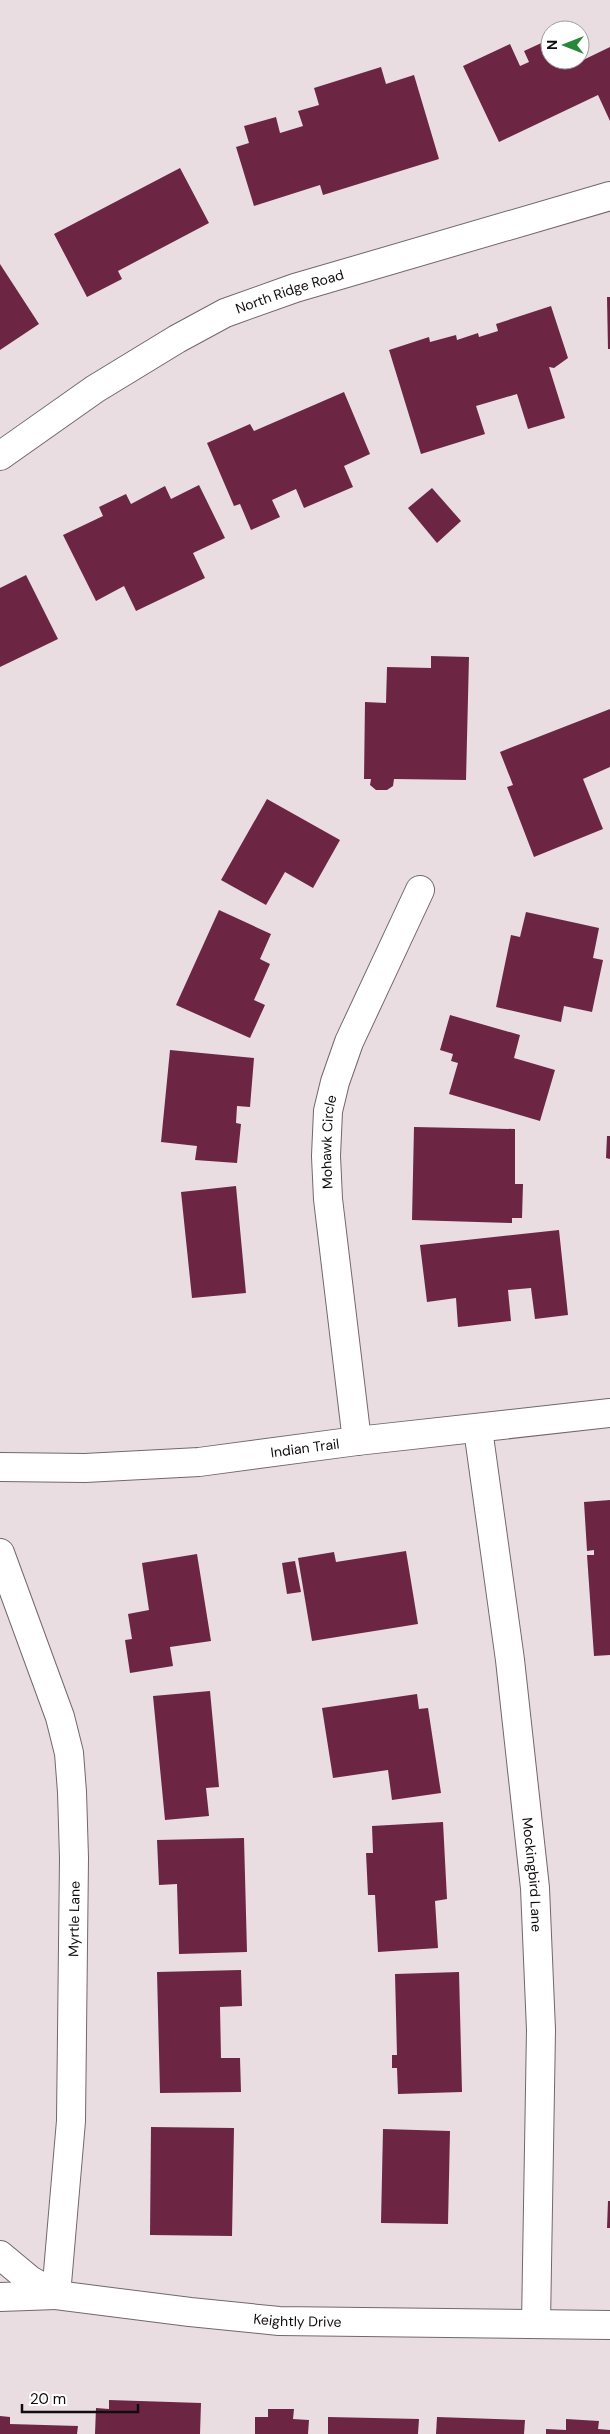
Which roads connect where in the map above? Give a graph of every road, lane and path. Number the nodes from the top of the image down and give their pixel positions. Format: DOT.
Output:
graph roads {
  1 [pos="610,196"];
  2 [pos="0,456"];
  3 [pos="420,890"];
  4 [pos="610,1413"];
  5 [pos="478,1429"];
  6 [pos="357,1441"];
  7 [pos="0,1467"];
  8 [pos="0,1554"];
  9 [pos="0,2255"];
  10 [pos="56,2295"];
  11 [pos="0,2297"];
  12 [pos="536,2324"];
  13 [pos="610,2325"];
  1 -- 2 [label="street, North Ridge Road"];
  3 -- 6 [label="street, Mohawk Circle"];
  4 -- 5 [label="street, Indian Trail"];
  5 -- 6 [label="street, Indian Trail"];
  5 -- 12 [label="street, Mockingbird Lane"];
  6 -- 7 [label="street, Indian Trail"];
  8 -- 10 [label="street, Myrtle Lane"];
  9 -- 10 [label="street, Keightly Drive"];
  10 -- 11 [label="street"];
  10 -- 12 [label="street, Keightly Drive"];
  12 -- 13 [label="street, Keightly Drive"];
}
